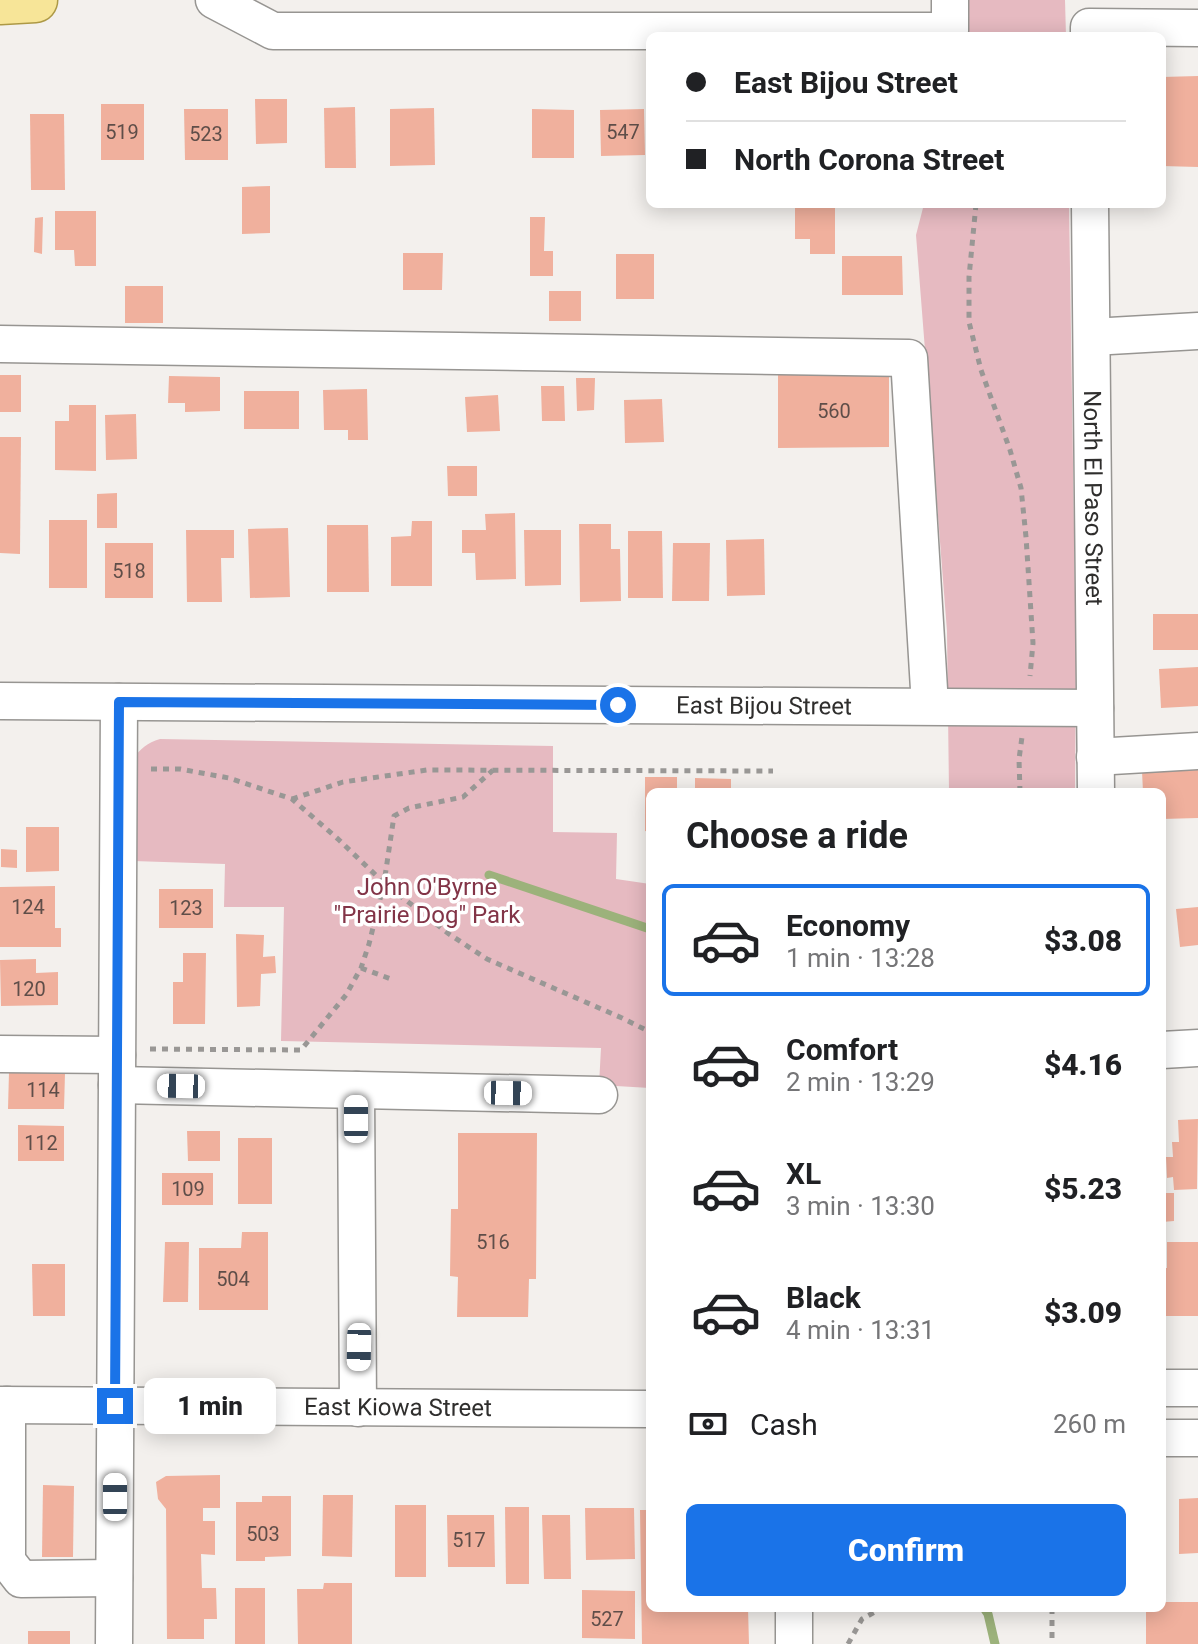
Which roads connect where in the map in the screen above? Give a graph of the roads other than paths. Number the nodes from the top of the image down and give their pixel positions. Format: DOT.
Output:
graph roads {
  1 [pos="35,0"];
  2 [pos="214,0"];
  3 [pos="0,2"];
  4 [pos="950,15"];
  5 [pos="1198,28"];
  6 [pos="1089,31"];
  7 [pos="1090,208"];
  8 [pos="1198,331"];
  9 [pos="1092,337"];
  10 [pos="0,344"];
  11 [pos="0,701"];
  12 [pos="119,702"];
  13 [pos="930,706"];
  14 [pos="1095,708"];
  15 [pos="1198,751"];
  16 [pos="1096,774"];
  17 [pos="1198,1048"];
  18 [pos="1166,1050"];
  19 [pos="0,1054"];
  20 [pos="117,1063"];
  21 [pos="356,1090"];
  22 [pos="599,1095"];
  23 [pos="1166,1388"];
  24 [pos="1198,1388"];
  25 [pos="4,1405"];
  26 [pos="115,1406"];
  27 [pos="358,1408"];
  28 [pos="646,1409"];
  29 [pos="1166,1438"];
  30 [pos="1198,1438"];
  31 [pos="114,1578"];
  32 [pos="794,1612"];
  33 [pos="114,1644"];
  34 [pos="794,1644"];
  1 -- 3 [label="main road"];
  2 -- 4 [label="street"];
  5 -- 6 [label="street"];
  7 -- 9 [label="street, North El Paso Street"];
  8 -- 9 [label="street"];
  9 -- 14 [label="street, North El Paso Street"];
  10 -- 13 [label="street"];
  11 -- 12 [label="street, East Bijou Street"];
  12 -- 13 [label="street, East Bijou Street"];
  12 -- 20 [label="street"];
  13 -- 14 [label="street, East Bijou Street"];
  14 -- 16 [label="street, North El Paso Street"];
  15 -- 16 [label="street"];
  17 -- 18 [label="street"];
  19 -- 20 [label="street"];
  20 -- 21 [label="street"];
  20 -- 26 [label="street"];
  21 -- 22 [label="street"];
  21 -- 27 [label="street"];
  23 -- 24 [label="street"];
  25 -- 26 [label="street, East Kiowa Street"];
  25 -- 31 [label="street"];
  26 -- 27 [label="street, East Kiowa Street"];
  26 -- 31 [label="street"];
  27 -- 28 [label="street, East Kiowa Street"];
  29 -- 30 [label="street"];
  31 -- 33 [label="street"];
  32 -- 34 [label="street"];
}
